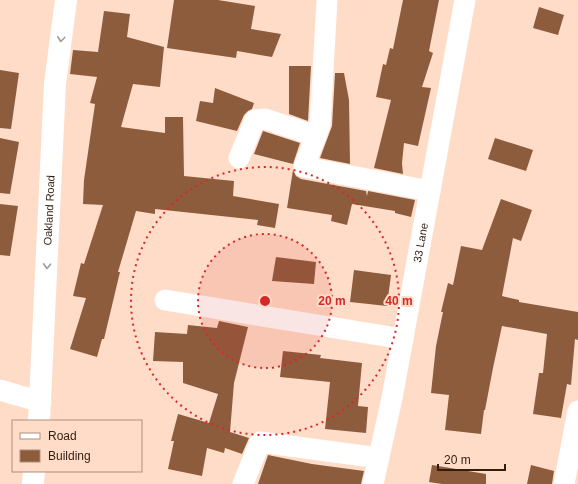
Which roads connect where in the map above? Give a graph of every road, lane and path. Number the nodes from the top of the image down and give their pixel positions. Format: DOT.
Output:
graph roads {
  1 [pos="66,0"];
  2 [pos="327,0"];
  3 [pos="465,0"];
  4 [pos="316,136"];
  5 [pos="239,158"];
  6 [pos="430,191"];
  7 [pos="165,300"];
  8 [pos="403,338"];
  9 [pos="0,390"];
  10 [pos="40,411"];
  11 [pos="578,411"];
  12 [pos="379,458"];
  13 [pos="34,472"];
  14 [pos="33,484"];
  15 [pos="243,484"];
  16 [pos="373,484"];
  17 [pos="564,484"];
  1 -- 10 [label="street, Oakland Road, one-way"];
  2 -- 4 [label="street"];
  3 -- 6 [label="street, 33 Lane"];
  4 -- 5 [label="street"];
  4 -- 6 [label="street"];
  6 -- 8 [label="street, 33 Lane"];
  7 -- 8 [label="street"];
  8 -- 12 [label="street, 33 Lane"];
  9 -- 10 [label="street"];
  11 -- 17 [label="street"];
  12 -- 15 [label="street"];
  12 -- 16 [label="street, 33 Lane"];
  13 -- 14 [label="street"];
}
